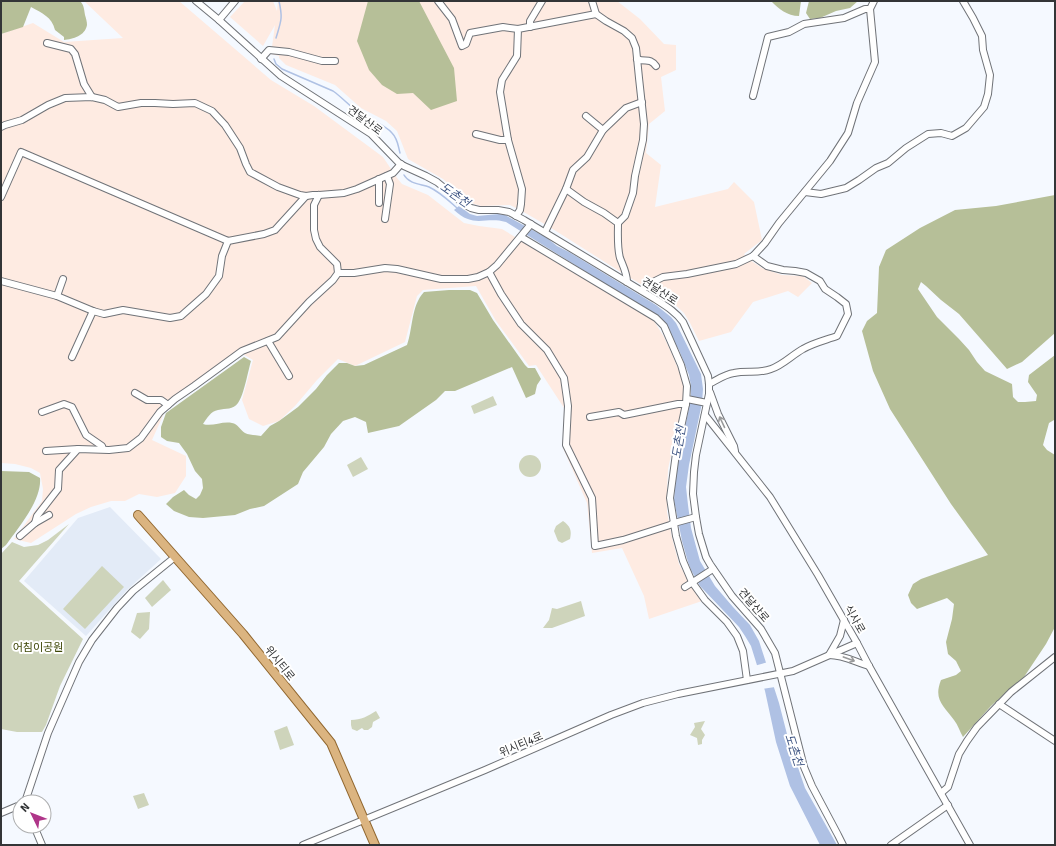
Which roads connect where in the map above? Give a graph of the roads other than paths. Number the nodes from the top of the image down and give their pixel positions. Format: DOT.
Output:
graph roads {
  1 [pos="196,1"];
  2 [pos="235,1"];
  3 [pos="438,1"];
  4 [pos="542,1"];
  5 [pos="592,1"];
  6 [pos="874,1"];
  7 [pos="963,1"];
  8 [pos="870,9"];
  9 [pos="596,14"];
  10 [pos="219,20"];
  11 [pos="530,27"];
  12 [pos="518,29"];
  13 [pos="47,43"];
  14 [pos="261,58"];
  15 [pos="637,59"];
  16 [pos="335,61"];
  17 [pos="656,66"];
  18 [pos="753,96"];
  19 [pos="92,97"];
  20 [pos="642,102"];
  21 [pos="586,116"];
  22 [pos="1,127"];
  23 [pos="604,130"];
  24 [pos="476,134"];
  25 [pos="508,140"];
  26 [pos="401,164"];
  27 [pos="387,176"];
  28 [pos="379,179"];
  29 [pos="566,189"];
  30 [pos="805,192"];
  31 [pos="319,195"];
  32 [pos="306,196"];
  33 [pos="1,197"];
  34 [pos="379,203"];
  35 [pos="516,216"];
  36 [pos="385,218"];
  37 [pos="618,223"];
  38 [pos="530,225"];
  39 [pos="545,232"];
  40 [pos="522,235"];
  41 [pos="228,241"];
  42 [pos="753,256"];
  43 [pos="338,272"];
  44 [pos="490,272"];
  45 [pos="63,279"];
  46 [pos="1,281"];
  47 [pos="627,282"];
  48 [pos="641,290"];
  49 [pos="57,296"];
  50 [pos="93,311"];
  51 [pos="268,341"];
  52 [pos="72,357"];
  53 [pos="289,376"];
  54 [pos="709,387"];
  55 [pos="135,393"];
  56 [pos="688,401"];
  57 [pos="706,403"];
  58 [pos="168,406"];
  59 [pos="42,412"];
  60 [pos="705,414"];
  61 [pos="590,417"];
  62 [pos="78,449"];
  63 [pos="103,450"];
  64 [pos="46,451"];
  65 [pos="735,453"];
  66 [pos="49,515"];
  67 [pos="138,515"];
  68 [pos="694,517"];
  69 [pos="675,522"];
  70 [pos="35,523"];
  71 [pos="20,536"];
  72 [pos="175,557"];
  73 [pos="712,570"];
  74 [pos="693,581"];
  75 [pos="685,587"];
  76 [pos="844,620"];
  77 [pos="857,643"];
  78 [pos="829,655"];
  79 [pos="1055,657"];
  80 [pos="869,666"];
  81 [pos="777,674"];
  82 [pos="750,680"];
  83 [pos="999,704"];
  84 [pos="1055,741"];
  85 [pos="941,793"];
  86 [pos="28,794"];
  87 [pos="948,805"];
  88 [pos="12,809"];
  89 [pos="1,814"];
  90 [pos="364,820"];
  91 [pos="37,834"];
  92 [pos="42,845"];
  93 [pos="303,845"];
  94 [pos="375,845"];
  95 [pos="843,845"];
  96 [pos="891,845"];
  97 [pos="970,845"];
  1 -- 10 [label="street, 견달산로"];
  2 -- 10 [label="street"];
  3 -- 12 [label="street"];
  4 -- 11 [label="street"];
  5 -- 9 [label="street"];
  6 -- 8 [label="street"];
  7 -- 30 [label="street"];
  8 -- 18 [label="street"];
  8 -- 30 [label="street"];
  9 -- 11 [label="street"];
  9 -- 15 [label="street"];
  10 -- 14 [label="street, 견달산로"];
  11 -- 12 [label="street"];
  12 -- 25 [label="street"];
  13 -- 19 [label="street"];
  14 -- 16 [label="street"];
  14 -- 26 [label="street, 견달산로"];
  15 -- 17 [label="street"];
  15 -- 20 [label="street"];
  19 -- 22 [label="street"];
  19 -- 32 [label="street"];
  20 -- 23 [label="street"];
  20 -- 37 [label="street"];
  21 -- 23 [label="street"];
  23 -- 29 [label="street"];
  24 -- 25 [label="street"];
  25 -- 35 [label="street"];
  26 -- 27 [label="street"];
  26 -- 35 [label="street, 견달산로"];
  27 -- 28 [label="street"];
  27 -- 36 [label="street"];
  28 -- 31 [label="street"];
  28 -- 34 [label="street"];
  29 -- 37 [label="street"];
  29 -- 39 [label="street"];
  30 -- 42 [label="street"];
  31 -- 32 [label="street"];
  31 -- 43 [label="street"];
  32 -- 41 [label="street"];
  33 -- 41 [label="street"];
  35 -- 38 [label="street, 견달산로"];
  37 -- 47 [label="street"];
  38 -- 39 [label="street, 견달산로"];
  38 -- 40 [label="street"];
  39 -- 47 [label="street, 견달산로"];
  40 -- 44 [label="street"];
  40 -- 56 [label="street"];
  41 -- 50 [label="street"];
  42 -- 48 [label="street"];
  42 -- 54 [label="street"];
  43 -- 44 [label="street"];
  43 -- 51 [label="street"];
  44 -- 69 [label="street"];
  45 -- 49 [label="street"];
  46 -- 49 [label="street"];
  47 -- 48 [label="street, 견달산로"];
  48 -- 54 [label="street, 견달산로"];
  49 -- 50 [label="street"];
  50 -- 52 [label="street"];
  51 -- 53 [label="street"];
  51 -- 58 [label="street"];
  54 -- 57 [label="street, 견달산로"];
  65 -- 54 [label="street, one-way"];
  55 -- 58 [label="street"];
  56 -- 57 [label="street"];
  56 -- 61 [label="street"];
  56 -- 69 [label="street"];
  57 -- 60 [label="street, 견달산로"];
  58 -- 63 [label="street"];
  59 -- 63 [label="street"];
  60 -- 65 [label="street, 식사로"];
  60 -- 68 [label="street, 견달산로"];
  62 -- 63 [label="street"];
  62 -- 64 [label="street"];
  62 -- 70 [label="street"];
  65 -- 76 [label="street, 식사로"];
  66 -- 70 [label="street"];
  67 -- 72 [label="main road, 위시티로"];
  68 -- 69 [label="street"];
  68 -- 73 [label="street, 견달산로"];
  69 -- 74 [label="street"];
  70 -- 71 [label="street"];
  72 -- 86 [label="street"];
  72 -- 90 [label="main road, 위시티로"];
  73 -- 74 [label="street"];
  73 -- 81 [label="street, 견달산로"];
  74 -- 75 [label="street"];
  74 -- 82 [label="street"];
  76 -- 77 [label="street, 식사로"];
  76 -- 78 [label="street"];
  77 -- 78 [label="street"];
  77 -- 80 [label="street, 식사로"];
  78 -- 80 [label="street, one-way"];
  78 -- 81 [label="street"];
  79 -- 83 [label="street"];
  80 -- 85 [label="street, 식사로"];
  81 -- 82 [label="street, 위시티4로"];
  81 -- 95 [label="street, 견달산로"];
  82 -- 90 [label="street, 위시티4로"];
  83 -- 84 [label="street"];
  83 -- 85 [label="street"];
  85 -- 87 [label="street, 식사로"];
  87 -- 96 [label="street"];
  87 -- 97 [label="street, 식사로"];
  88 -- 89 [label="street"];
  90 -- 93 [label="street, 위시티4로"];
  90 -- 94 [label="main road, 위시티로"];
  91 -- 92 [label="street"];
}
